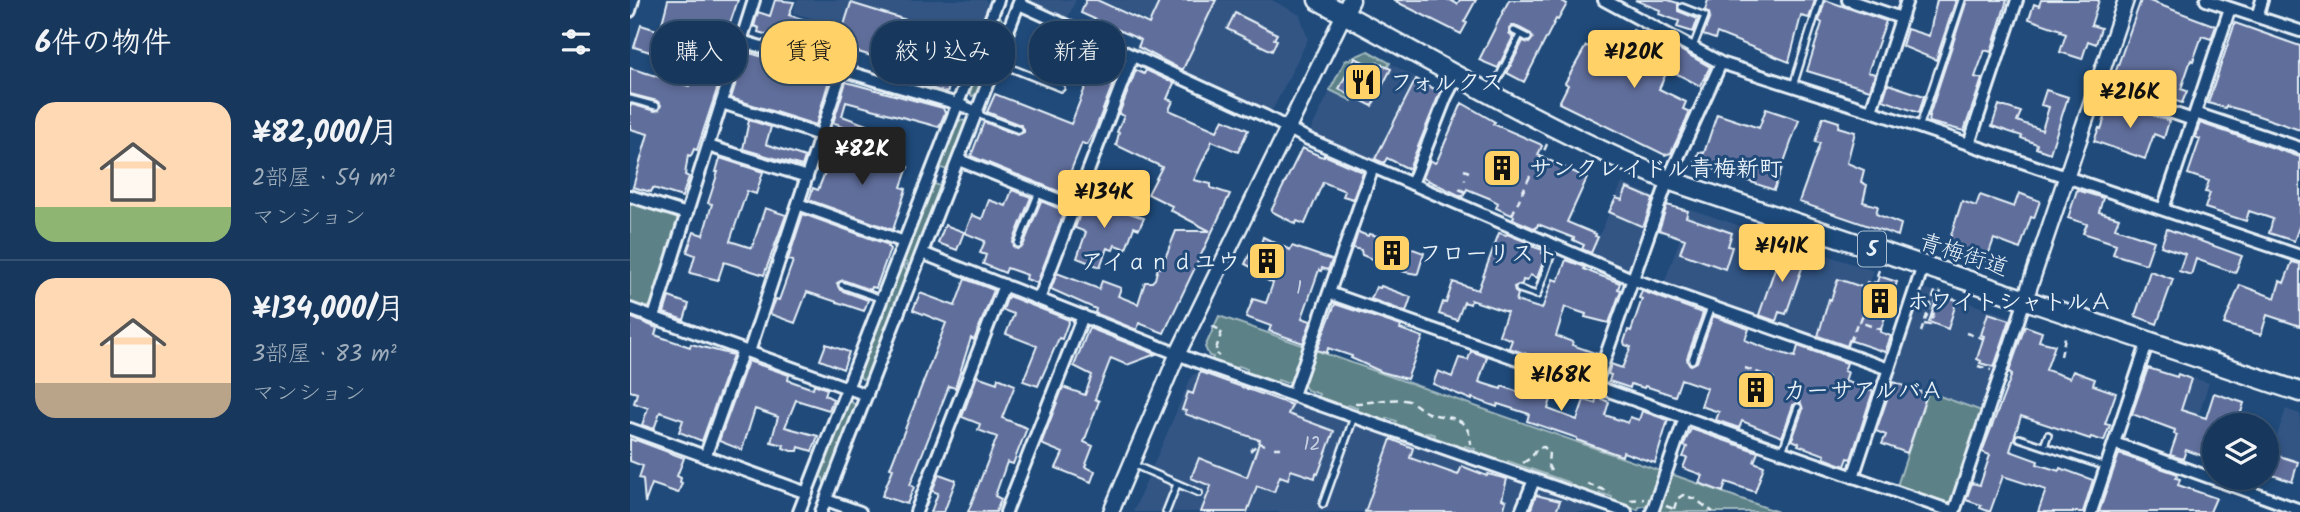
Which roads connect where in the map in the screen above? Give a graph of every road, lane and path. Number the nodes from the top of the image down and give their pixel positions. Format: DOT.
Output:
graph roads {
  1 [pos="633,0"];
  2 [pos="754,0"];
  3 [pos="998,0"];
  4 [pos="1318,0"];
  5 [pos="1820,0"];
  6 [pos="1848,0"];
  7 [pos="1907,0"];
  8 [pos="1962,0"];
  9 [pos="2017,0"];
  10 [pos="2126,0"];
  11 [pos="2206,0"];
  12 [pos="2262,0"];
  13 [pos="1020,2"];
  14 [pos="1611,2"];
  15 [pos="1347,7"];
  16 [pos="1682,7"];
  17 [pos="2230,8"];
  18 [pos="630,10"];
  19 [pos="2257,17"];
  20 [pos="1901,18"];
  21 [pos="1012,21"];
  22 [pos="747,22"];
  23 [pos="2300,31"];
  24 [pos="1514,32"];
  25 [pos="1520,35"];
  26 [pos="1528,38"];
  27 [pos="1693,47"];
  28 [pos="1132,57"];
  29 [pos="1721,63"];
  30 [pos="1015,70"];
  31 [pos="857,74"];
  32 [pos="1457,76"];
  33 [pos="728,84"];
  34 [pos="837,84"];
  35 [pos="988,84"];
  36 [pos="1793,86"];
  37 [pos="1060,88"];
  38 [pos="2097,88"];
  39 [pos="1491,93"];
  40 [pos="630,99"];
  41 [pos="722,103"];
  42 [pos="958,104"];
  43 [pos="656,106"];
  44 [pos="1871,111"];
  45 [pos="977,112"];
  46 [pos="2194,116"];
  47 [pos="1287,128"];
  48 [pos="1919,128"];
  49 [pos="1019,130"];
  50 [pos="820,135"];
  51 [pos="1547,144"];
  52 [pos="1969,144"];
  53 [pos="709,146"];
  54 [pos="2300,148"];
  55 [pos="875,153"];
  56 [pos="959,160"];
  57 [pos="1538,160"];
  58 [pos="1373,167"];
  59 [pos="1464,170"];
  60 [pos="1469,173"];
  61 [pos="1531,174"];
  62 [pos="807,177"];
  63 [pos="2065,177"];
  64 [pos="1668,180"];
  65 [pos="1412,184"];
  66 [pos="1459,189"];
  67 [pos="1039,192"];
  68 [pos="1470,194"];
  69 [pos="630,196"];
  70 [pos="798,204"];
  71 [pos="1074,206"];
  72 [pos="2163,209"];
  73 [pos="687,214"];
  74 [pos="1508,226"];
  75 [pos="904,242"];
  76 [pos="1018,244"];
  77 [pos="1555,246"];
  78 [pos="922,253"];
  79 [pos="2300,256"];
  80 [pos="1923,266"];
  81 [pos="1879,270"];
  82 [pos="1632,279"];
  83 [pos="842,285"];
  84 [pos="1004,285"];
  85 [pos="1519,289"];
  86 [pos="1936,289"];
  87 [pos="1941,291"];
  88 [pos="1329,293"];
  89 [pos="882,299"];
  90 [pos="1039,299"];
  91 [pos="2025,300"];
  92 [pos="1712,307"];
  93 [pos="630,309"];
  94 [pos="1083,316"];
  95 [pos="654,317"];
  96 [pos="1860,322"];
  97 [pos="1924,324"];
  98 [pos="1212,326"];
  99 [pos="1921,332"];
  100 [pos="1966,333"];
  101 [pos="2066,333"];
  102 [pos="1900,336"];
  103 [pos="1985,339"];
  104 [pos="2148,341"];
  105 [pos="746,351"];
  106 [pos="1178,354"];
  107 [pos="1846,354"];
  108 [pos="2060,356"];
  109 [pos="1227,359"];
  110 [pos="1692,360"];
  111 [pos="1745,368"];
  112 [pos="1889,369"];
  113 [pos="1779,380"];
  114 [pos="1595,386"];
  115 [pos="848,388"];
  116 [pos="2300,392"];
  117 [pos="867,395"];
  118 [pos="1293,395"];
  119 [pos="1353,403"];
  120 [pos="1798,407"];
  121 [pos="1354,416"];
  122 [pos="1685,418"];
  123 [pos="630,429"];
  124 [pos="2048,435"];
  125 [pos="2020,438"];
  126 [pos="2114,443"];
  127 [pos="1471,444"];
  128 [pos="1265,445"];
  129 [pos="2044,446"];
  130 [pos="1274,448"];
  131 [pos="1283,448"];
  132 [pos="1250,450"];
  133 [pos="1782,452"];
  134 [pos="705,457"];
  135 [pos="1523,463"];
  136 [pos="1132,464"];
  137 [pos="2106,467"];
  138 [pos="1552,473"];
  139 [pos="1853,477"];
  140 [pos="1534,480"];
  141 [pos="1177,484"];
  142 [pos="807,493"];
  143 [pos="1199,493"];
  144 [pos="826,500"];
  145 [pos="1323,504"];
  146 [pos="1662,505"];
  147 [pos="2295,510"];
  148 [pos="1674,511"];
  149 [pos="799,512"];
  150 [pos="821,512"];
  151 [pos="860,512"];
  152 [pos="916,512"];
  153 [pos="1006,512"];
  154 [pos="1111,512"];
  155 [pos="1166,512"];
  156 [pos="1521,512"];
  157 [pos="1626,512"];
  158 [pos="1652,512"];
  159 [pos="1713,512"];
  160 [pos="2091,512"];
  1 -- 18 [label="street"];
  2 -- 22 [label="street"];
  3 -- 42 [label="street"];
  4 -- 15 [label="main road, 青梅街道 / 5"];
  5 -- 36 [label="lane"];
  6 -- 20 [label="street"];
  7 -- 20 [label="street"];
  8 -- 48 [label="lane"];
  9 -- 52 [label="street"];
  10 -- 38 [label="street"];
  11 -- 17 [label="street"];
  12 -- 19 [label="street"];
  13 -- 21 [label="street"];
  13 -- 28 [label="street"];
  14 -- 27 [label="street"];
  15 -- 32 [label="main road, 青梅街道 / 5"];
  15 -- 47 [label="street"];
  16 -- 27 [label="lane"];
  17 -- 19 [label="street"];
  17 -- 46 [label="street"];
  19 -- 23 [label="street"];
  20 -- 44 [label="street"];
  24 -- 25 [label="lane"];
  25 -- 26 [label="lane"];
  25 -- 39 [label="lane"];
  27 -- 29 [label="street"];
  28 -- 47 [label="street"];
  28 -- 71 [label="street"];
  29 -- 36 [label="street"];
  29 -- 64 [label="street"];
  30 -- 37 [label="lane"];
  31 -- 42 [label="street"];
  32 -- 39 [label="main road, 青梅街道 / 5"];
  32 -- 65 [label="street"];
  33 -- 41 [label="street"];
  34 -- 50 [label="street"];
  35 -- 45 [label="street"];
  36 -- 44 [label="street"];
  38 -- 46 [label="street"];
  38 -- 63 [label="street"];
  39 -- 64 [label="main road, 青梅街道 / 5"];
  40 -- 43 [label="lane"];
  41 -- 50 [label="street"];
  41 -- 53 [label="street"];
  42 -- 45 [label="street"];
  42 -- 75 [label="street"];
  44 -- 48 [label="street"];
  45 -- 49 [label="lane"];
  45 -- 56 [label="street"];
  46 -- 54 [label="street"];
  46 -- 72 [label="street"];
  47 -- 58 [label="street"];
  47 -- 106 [label="street"];
  48 -- 52 [label="street"];
  50 -- 55 [label="lane"];
  50 -- 62 [label="street"];
  51 -- 57 [label="path"];
  52 -- 63 [label="street"];
  53 -- 62 [label="street"];
  53 -- 73 [label="street"];
  56 -- 67 [label="street"];
  56 -- 78 [label="street"];
  58 -- 65 [label="street"];
  58 -- 88 [label="street"];
  59 -- 60 [label="path"];
  61 -- 74 [label="path"];
  62 -- 70 [label="street"];
  63 -- 72 [label="street"];
  63 -- 91 [label="street"];
  64 -- 80 [label="main road, 青梅街道 / 5"];
  64 -- 82 [label="street"];
  65 -- 74 [label="street"];
  66 -- 68 [label="path"];
  67 -- 71 [label="street"];
  67 -- 76 [label="lane"];
  69 -- 73 [label="street"];
  70 -- 75 [label="street"];
  70 -- 105 [label="street"];
  71 -- 90 [label="street"];
  72 -- 79 [label="street"];
  73 -- 95 [label="street"];
  74 -- 77 [label="street"];
  75 -- 89 [label="street"];
  77 -- 82 [label="street"];
  77 -- 85 [label="lane"];
  78 -- 84 [label="street"];
  78 -- 117 [label="street"];
  80 -- 91 [label="main road, 青梅街道 / 5"];
  80 -- 102 [label="street"];
  81 -- 96 [label="path"];
  82 -- 92 [label="street"];
  82 -- 114 [label="street"];
  83 -- 89 [label="lane"];
  84 -- 90 [label="street"];
  84 -- 152 [label="street"];
  86 -- 97 [label="path"];
  87 -- 97 [label="path"];
  88 -- 114 [label="street"];
  88 -- 118 [label="street"];
  89 -- 115 [label="street"];
  90 -- 94 [label="street"];
  91 -- 104 [label="main road, 青梅街道 / 5"];
  91 -- 139 [label="street"];
  92 -- 107 [label="street"];
  92 -- 110 [label="lane"];
  93 -- 95 [label="street"];
  94 -- 106 [label="street"];
  94 -- 153 [label="street"];
  95 -- 105 [label="street"];
  96 -- 102 [label="path"];
  96 -- 107 [label="path"];
  97 -- 99 [label="path"];
  98 -- 109 [label="path"];
  100 -- 103 [label="path"];
  101 -- 108 [label="path"];
  102 -- 112 [label="street"];
  104 -- 116 [label="main road, 青梅街道 / 5"];
  104 -- 126 [label="street"];
  105 -- 115 [label="street"];
  105 -- 134 [label="street"];
  106 -- 118 [label="street"];
  106 -- 136 [label="street"];
  107 -- 112 [label="street"];
  111 -- 113 [label="path"];
  112 -- 139 [label="street"];
  114 -- 122 [label="street"];
  115 -- 117 [label="street"];
  115 -- 142 [label="street"];
  117 -- 144 [label="street"];
  118 -- 121 [label="street"];
  119 -- 127 [label="path"];
  120 -- 133 [label="lane"];
  121 -- 140 [label="street"];
  121 -- 145 [label="lane"];
  122 -- 133 [label="street"];
  122 -- 158 [label="street"];
  123 -- 134 [label="street"];
  124 -- 129 [label="lane"];
  125 -- 129 [label="lane"];
  126 -- 137 [label="street"];
  126 -- 147 [label="street"];
  128 -- 132 [label="path"];
  129 -- 137 [label="lane"];
  130 -- 131 [label="path"];
  133 -- 139 [label="street"];
  134 -- 142 [label="street"];
  135 -- 138 [label="path"];
  136 -- 141 [label="lane"];
  136 -- 154 [label="street"];
  137 -- 160 [label="street"];
  140 -- 156 [label="street"];
  140 -- 157 [label="street"];
  141 -- 143 [label="lane"];
  141 -- 155 [label="lane"];
  142 -- 149 [label="street"];
  144 -- 150 [label="street"];
  144 -- 151 [label="street"];
  146 -- 148 [label="path"];
  148 -- 159 [label="path"];
}
